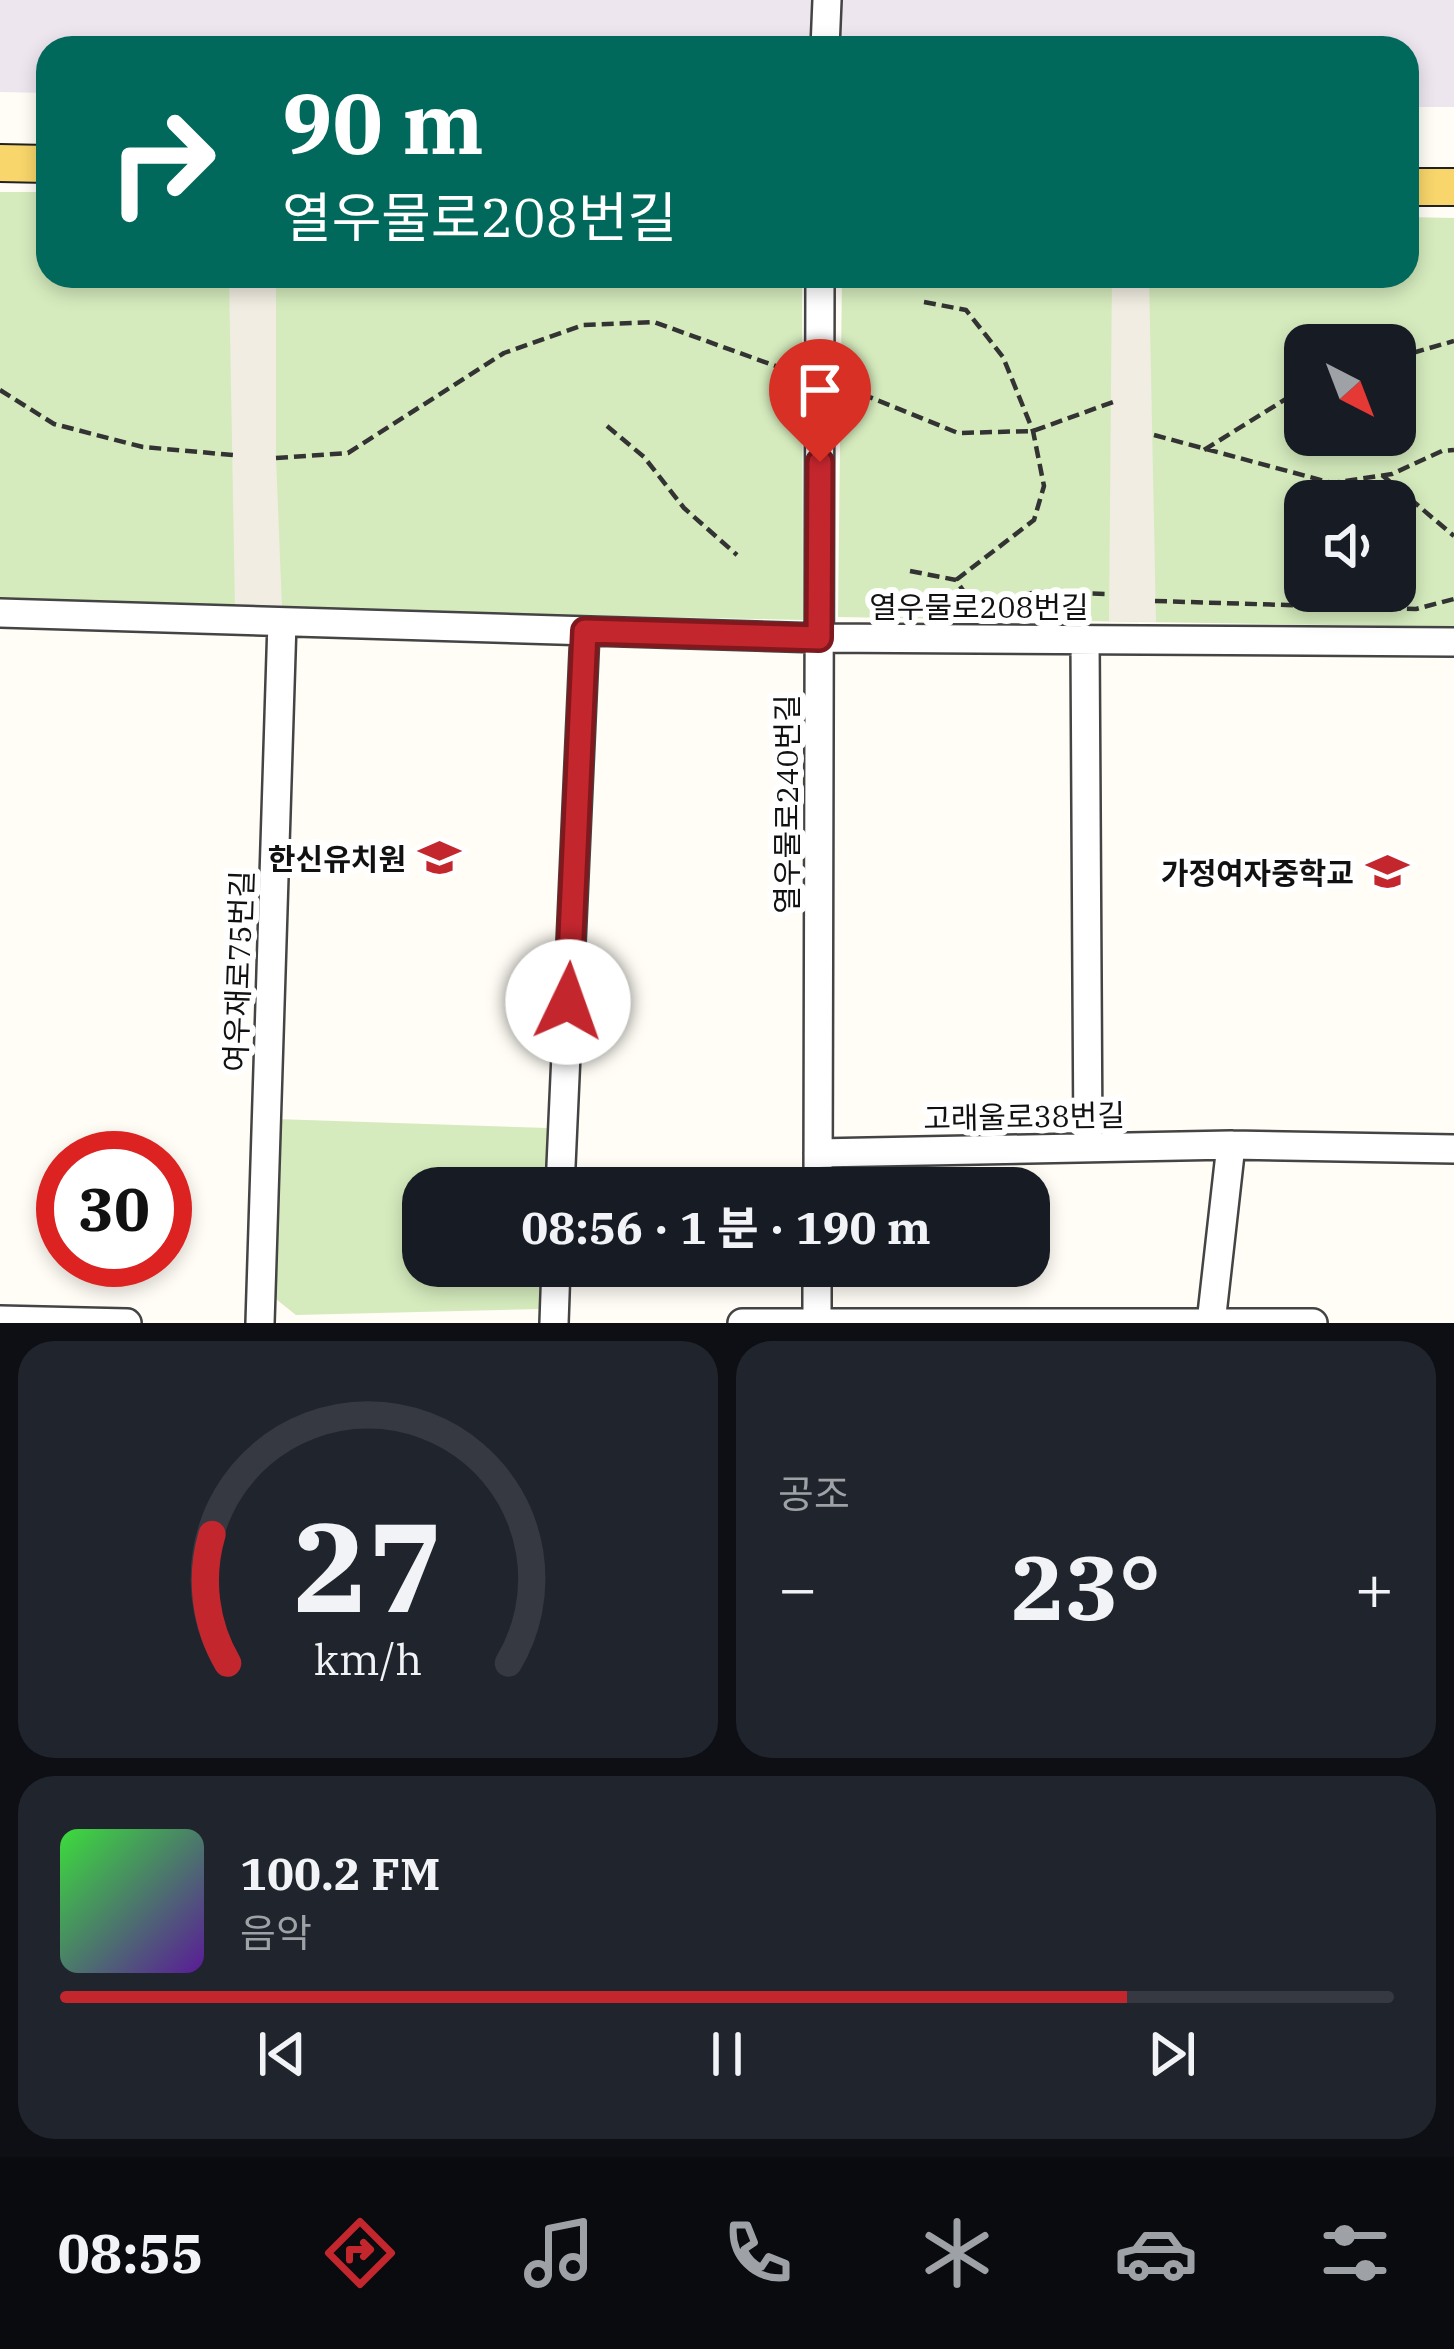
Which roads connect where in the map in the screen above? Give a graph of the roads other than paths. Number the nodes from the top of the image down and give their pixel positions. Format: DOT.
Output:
graph roads {
  1 [pos="827,0"];
  2 [pos="826,36"];
  3 [pos="0,164"];
  4 [pos="36,164"];
  5 [pos="1419,187"];
  6 [pos="1454,187"];
  7 [pos="820,288"];
  8 [pos="0,613"];
  9 [pos="282,622"];
  10 [pos="585,631"];
  11 [pos="819,638"];
  12 [pos="1085,639"];
  13 [pos="1454,642"];
  14 [pos="1231,1145"];
  15 [pos="1088,1148"];
  16 [pos="1454,1149"];
  17 [pos="818,1153"];
  18 [pos="561,1167"];
  19 [pos="818,1167"];
  20 [pos="555,1287"];
  21 [pos="817,1287"];
  22 [pos="0,1320"];
  23 [pos="817,1322"];
  24 [pos="1211,1322"];
  25 [pos="127,1323"];
  26 [pos="260,1323"];
  27 [pos="554,1323"];
  28 [pos="742,1323"];
  29 [pos="1313,1323"];
  1 -- 2 [label="street"];
  3 -- 4 [label="main road"];
  5 -- 6 [label="main road"];
  7 -- 11 [label="street, 열우물로240번길"];
  8 -- 9 [label="street, 열우물로208번길"];
  9 -- 10 [label="street, 열우물로208번길"];
  9 -- 26 [label="street, 여우재로75번길"];
  10 -- 11 [label="street, 열우물로208번길"];
  10 -- 18 [label="street"];
  11 -- 12 [label="street, 열우물로208번길"];
  11 -- 17 [label="street, 열우물로240번길"];
  12 -- 13 [label="street, 열우물로208번길"];
  12 -- 15 [label="street"];
  14 -- 15 [label="street, 고래울로38번길"];
  14 -- 16 [label="street, 고래울로38번길"];
  14 -- 24 [label="street"];
  15 -- 17 [label="street, 고래울로38번길"];
  17 -- 19 [label="street, 열우물로240번길"];
  20 -- 27 [label="street"];
  21 -- 23 [label="street"];
  22 -- 25 [label="street"];
  23 -- 24 [label="street"];
  23 -- 28 [label="street"];
  24 -- 29 [label="street"];
}
